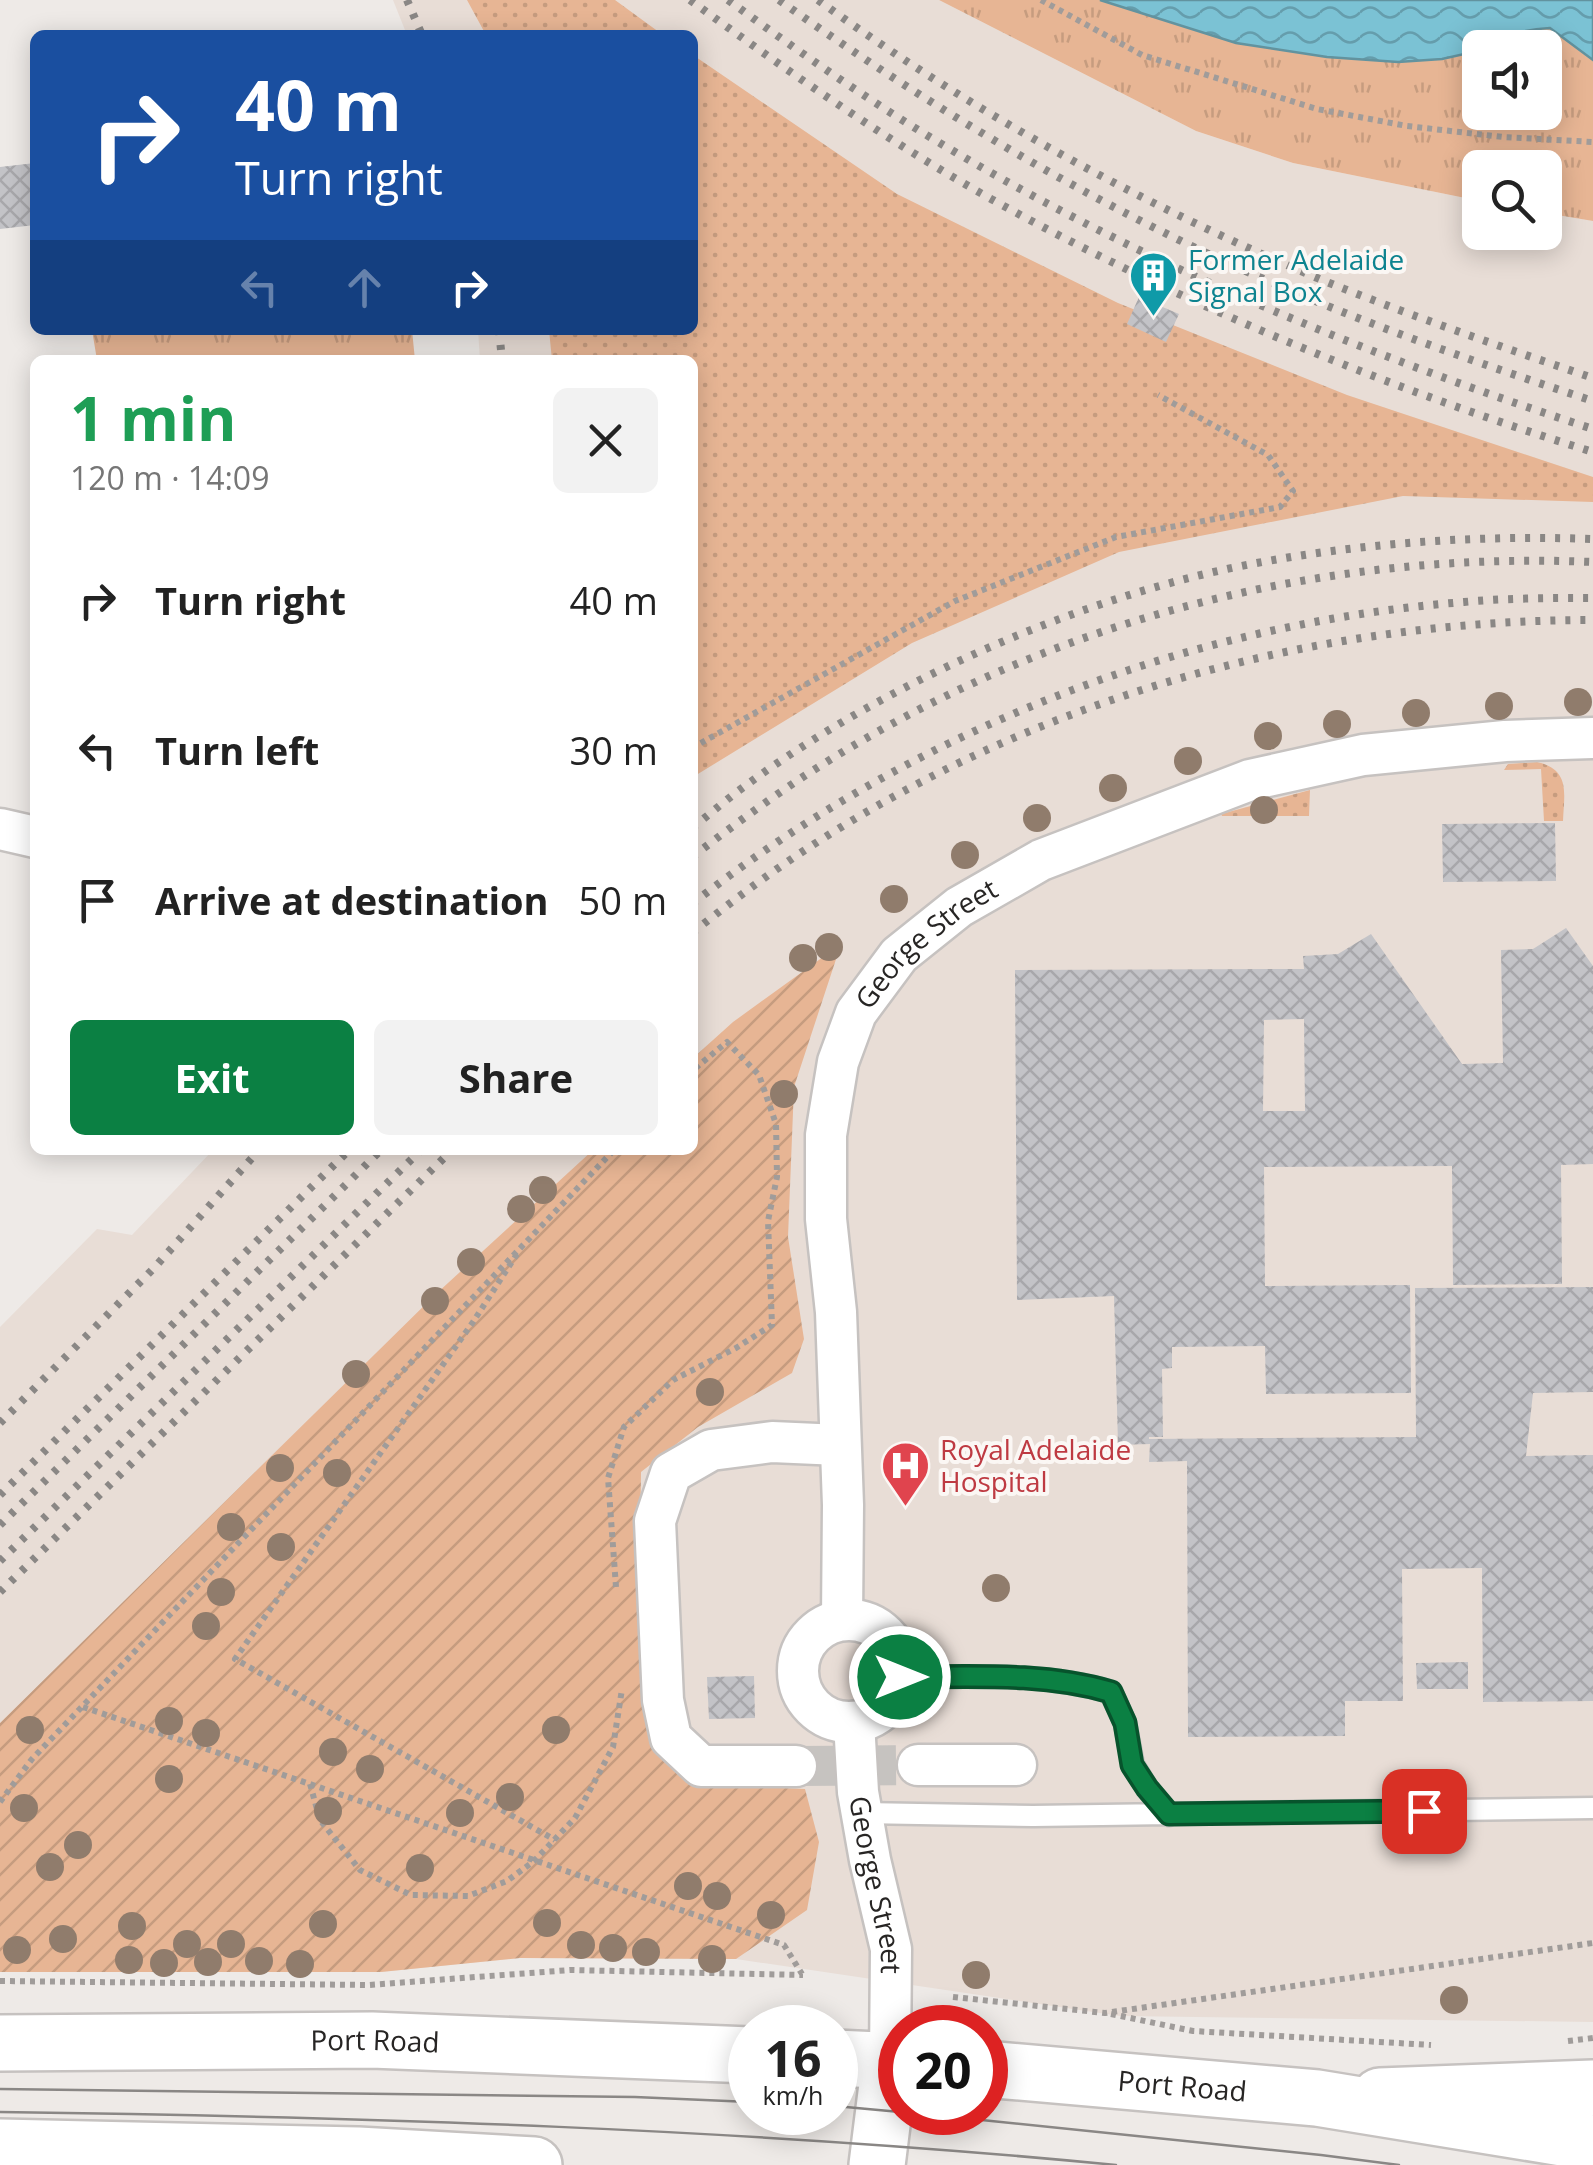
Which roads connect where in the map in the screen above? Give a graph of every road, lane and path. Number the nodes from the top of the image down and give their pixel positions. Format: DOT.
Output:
graph roads {
  1 [pos="1041,0"];
  2 [pos="1593,142"];
  3 [pos="1158,395"];
  4 [pos="1593,738"];
  5 [pos="698,745"];
  6 [pos="0,829"];
  7 [pos="30,835"];
  8 [pos="698,1066"];
  9 [pos="609,1155"];
  10 [pos="526,1240"];
  11 [pos="840,1446"];
  12 [pos="616,1593"];
  13 [pos="842,1620"];
  14 [pos="900,1677"];
  15 [pos="623,1679"];
  16 [pos="84,1706"];
  17 [pos="854,1722"];
  18 [pos="918,1765"];
  19 [pos="796,1766"];
  20 [pos="1016,1766"];
  21 [pos="310,1784"];
  22 [pos="0,1802"];
  23 [pos="1593,1808"];
  24 [pos="862,1814"];
  25 [pos="1169,1814"];
  26 [pos="555,1840"];
  27 [pos="534,1862"];
  28 [pos="1593,1943"];
  29 [pos="0,1982"];
  30 [pos="953,1997"];
  31 [pos="893,2005"];
  32 [pos="1105,2012"];
  33 [pos="1593,2038"];
  34 [pos="1566,2041"];
  35 [pos="0,2043"];
  36 [pos="1440,2046"];
  37 [pos="728,2054"];
  38 [pos="1008,2071"];
  39 [pos="1593,2088"];
  40 [pos="1317,2098"];
  41 [pos="882,2135"];
  42 [pos="1593,2144"];
  43 [pos="0,2147"];
  44 [pos="164,2159"];
  45 [pos="534,2165"];
  46 [pos="877,2165"];
  1 -- 2 [label="path"];
  3 -- 5 [label="path"];
  4 -- 11 [label="street, George Street"];
  6 -- 7 [label="street"];
  8 -- 12 [label="path"];
  9 -- 10 [label="path"];
  10 -- 16 [label="path"];
  10 -- 26 [label="path"];
  11 -- 13 [label="street, George Street"];
  11 -- 19 [label="street"];
  13 -- 14 [label="street"];
  13 -- 17 [label="street"];
  14 -- 17 [label="street"];
  14 -- 25 [label="lane"];
  15 -- 26 [label="path"];
  16 -- 21 [label="path"];
  16 -- 22 [label="path"];
  17 -- 24 [label="street, George Street"];
  18 -- 20 [label="street"];
  21 -- 27 [label="path"];
  21 -- 27 [label="path"];
  23 -- 25 [label="lane"];
  24 -- 25 [label="lane"];
  24 -- 31 [label="street, George Street"];
  26 -- 27 [label="path"];
  27 -- 29 [label="path"];
  28 -- 32 [label="path"];
  30 -- 32 [label="path"];
  32 -- 36 [label="path"];
  33 -- 34 [label="path"];
  35 -- 37 [label="main road, Port Road"];
  38 -- 40 [label="main road, Port Road"];
  39 -- 40 [label="main road, Port Road"];
  40 -- 42 [label="main road, Port Road"];
  41 -- 46 [label="main road, George Street"];
  43 -- 44 [label="main road"];
  44 -- 45 [label="main road"];
}
